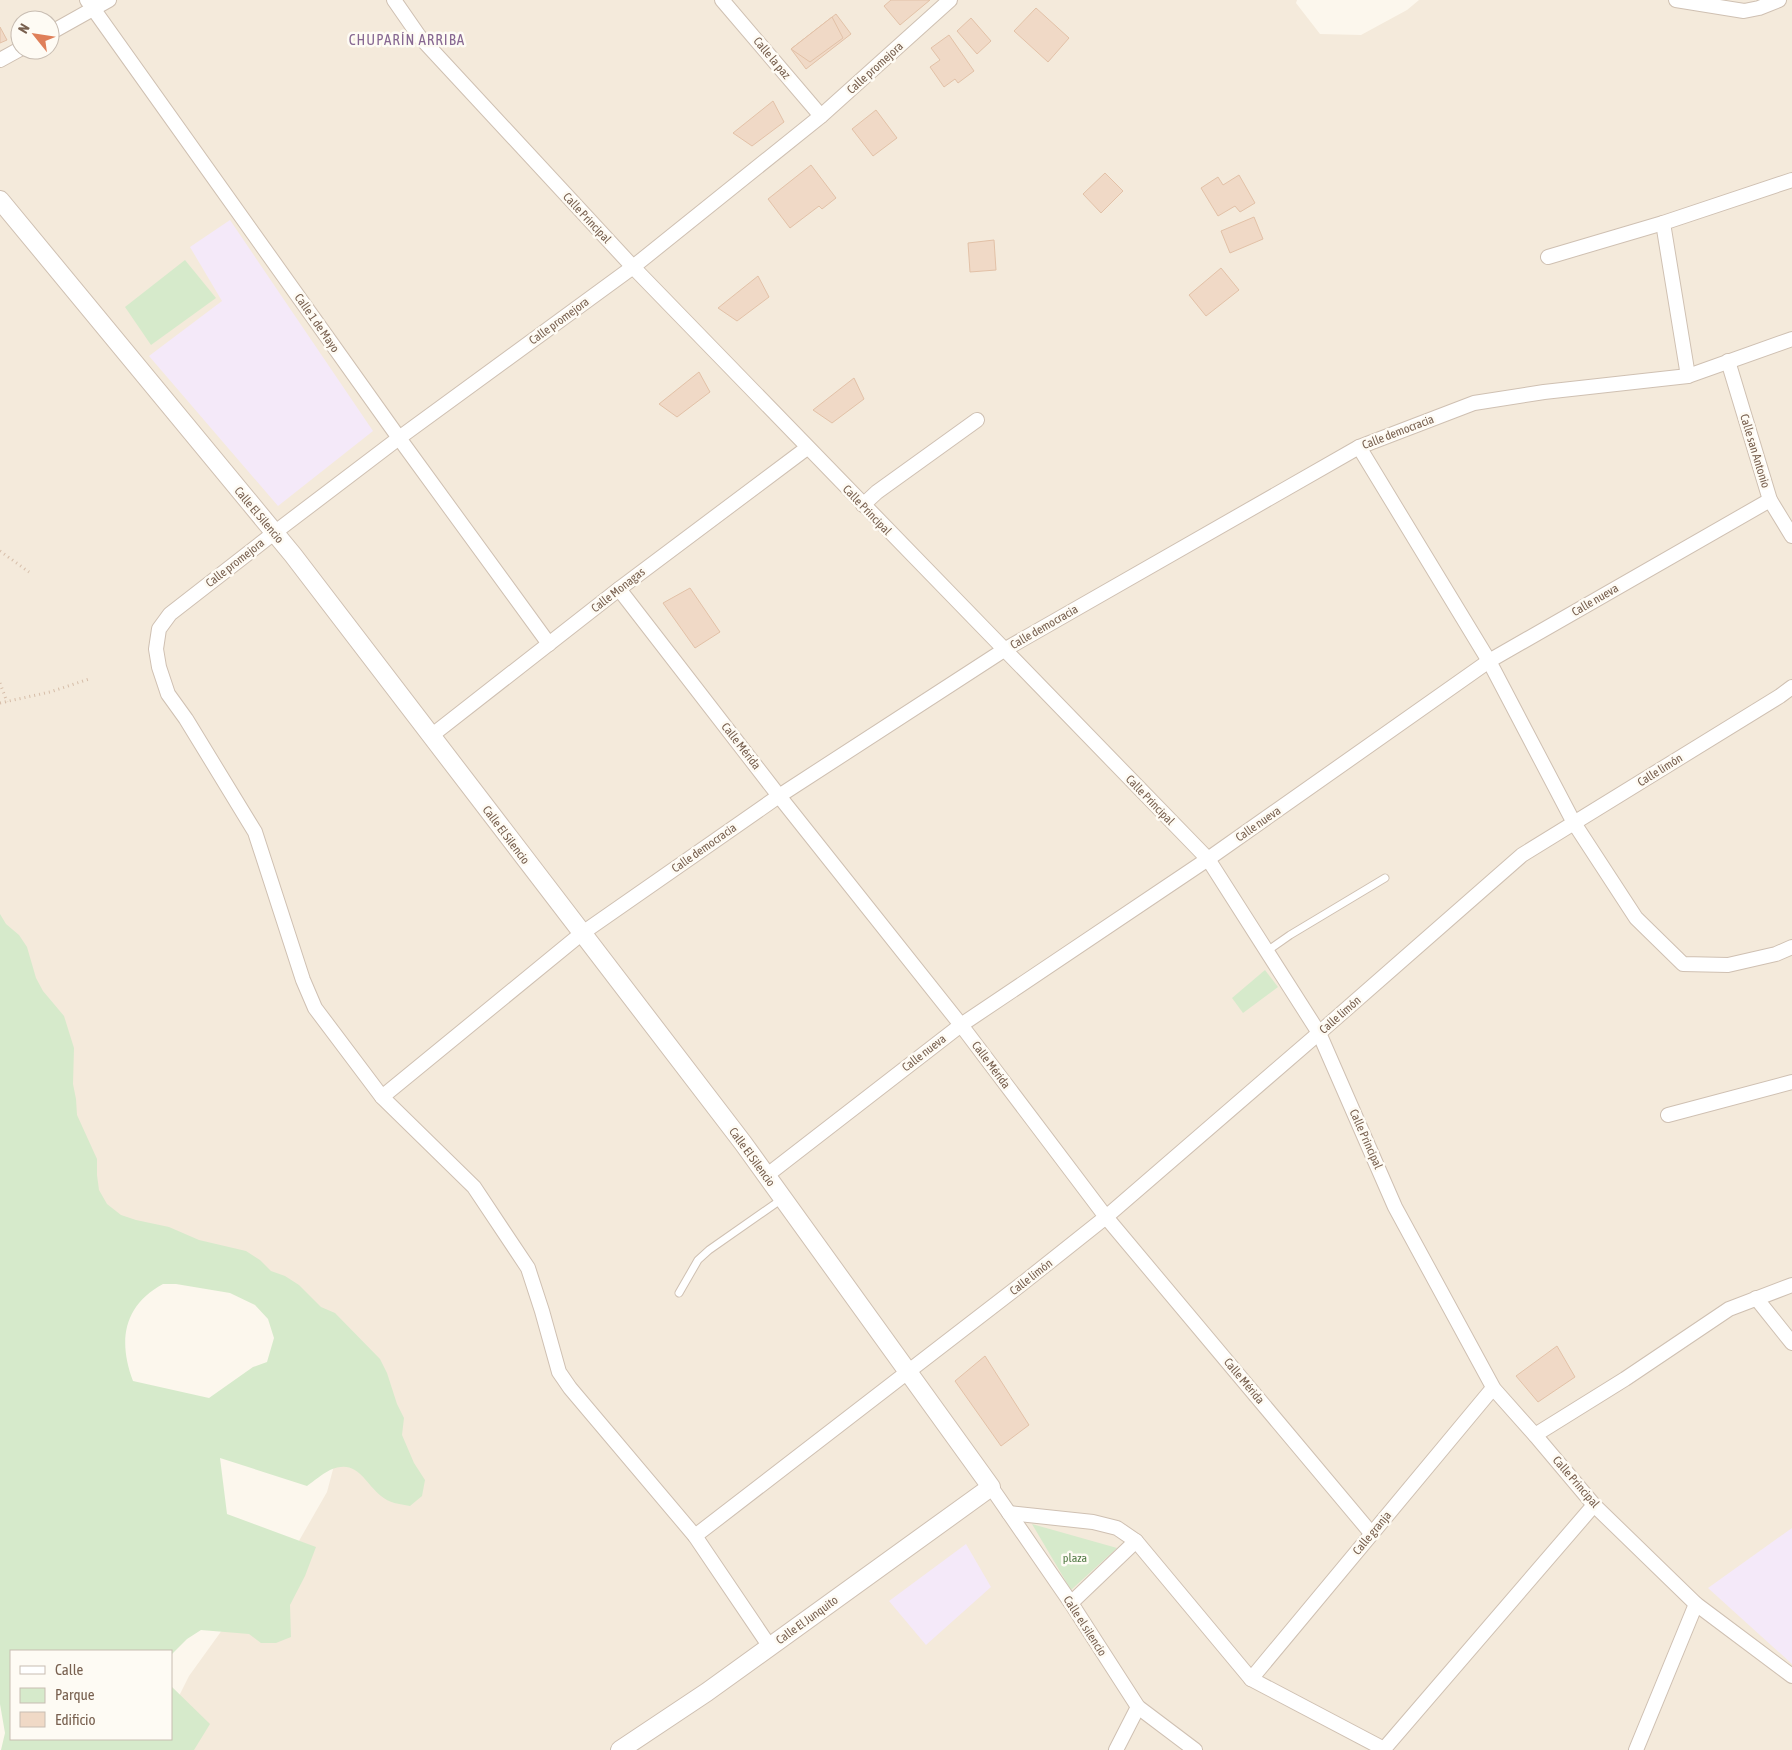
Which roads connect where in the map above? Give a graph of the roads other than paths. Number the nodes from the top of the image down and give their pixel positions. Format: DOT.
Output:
graph roads {
  1 [pos="109,0"];
  2 [pos="394,0"];
  3 [pos="722,0"];
  4 [pos="950,0"];
  5 [pos="1676,0"];
  6 [pos="1778,0"];
  7 [pos="90,4"];
  8 [pos="60,25"];
  9 [pos="821,116"];
  10 [pos="1792,180"];
  11 [pos="0,200"];
  12 [pos="1663,223"];
  13 [pos="1548,257"];
  14 [pos="633,267"];
  15 [pos="1792,339"];
  16 [pos="1728,361"];
  17 [pos="1688,376"];
  18 [pos="977,420"];
  19 [pos="399,438"];
  20 [pos="1359,447"];
  21 [pos="807,448"];
  22 [pos="1770,500"];
  23 [pos="863,506"];
  24 [pos="274,533"];
  25 [pos="1792,536"];
  26 [pos="619,589"];
  27 [pos="550,644"];
  28 [pos="1004,650"];
  29 [pos="1488,661"];
  30 [pos="1792,687"];
  31 [pos="431,736"];
  32 [pos="779,796"];
  33 [pos="1574,823"];
  34 [pos="1208,860"];
  35 [pos="1385,878"];
  36 [pos="581,934"];
  37 [pos="1792,947"];
  38 [pos="1267,951"];
  39 [pos="961,1024"];
  40 [pos="1320,1033"];
  41 [pos="1792,1082"];
  42 [pos="382,1096"];
  43 [pos="1668,1114"];
  44 [pos="766,1176"];
  45 [pos="782,1199"];
  46 [pos="1106,1217"];
  47 [pos="1792,1285"];
  48 [pos="679,1293"];
  49 [pos="1756,1298"];
  50 [pos="1792,1343"];
  51 [pos="908,1373"];
  52 [pos="1493,1388"];
  53 [pos="1535,1435"];
  54 [pos="991,1487"];
  55 [pos="1594,1505"];
  56 [pos="1009,1513"];
  57 [pos="1372,1533"];
  58 [pos="695,1536"];
  59 [pos="1136,1541"];
  60 [pos="1070,1604"];
  61 [pos="1696,1604"];
  62 [pos="770,1647"];
  63 [pos="1792,1676"];
  64 [pos="1251,1679"];
  65 [pos="1138,1708"];
  66 [pos="620,1750"];
  67 [pos="1116,1750"];
  68 [pos="1195,1750"];
  69 [pos="1636,1750"];
  1 -- 7 [label="street"];
  2 -- 14 [label="street, Calle Principal"];
  3 -- 9 [label="street, Calle la paz"];
  4 -- 9 [label="street, Calle promejora"];
  5 -- 6 [label="street"];
  7 -- 8 [label="street"];
  7 -- 19 [label="street, Calle 1 de Mayo"];
  9 -- 14 [label="street, Calle promejora"];
  10 -- 12 [label="street"];
  11 -- 24 [label="street, Calle El Silencio"];
  12 -- 13 [label="street"];
  12 -- 17 [label="street"];
  14 -- 19 [label="street, Calle promejora"];
  14 -- 21 [label="street, Calle Principal"];
  15 -- 16 [label="street, Calle democracia"];
  16 -- 17 [label="street, Calle democracia"];
  16 -- 22 [label="street, Calle san Antonio"];
  17 -- 20 [label="street, Calle democracia"];
  18 -- 23 [label="street"];
  19 -- 24 [label="street, Calle promejora"];
  19 -- 27 [label="street, Calle 1 de Mayo"];
  20 -- 28 [label="street, Calle democracia"];
  20 -- 29 [label="street"];
  21 -- 23 [label="street, Calle Principal"];
  21 -- 26 [label="street, Calle Monagas"];
  22 -- 25 [label="street, Calle san Antonio"];
  22 -- 29 [label="street, Calle nueva"];
  23 -- 28 [label="street, Calle Principal"];
  24 -- 31 [label="street, Calle El Silencio"];
  24 -- 42 [label="street, Calle promejora"];
  26 -- 27 [label="street, Calle Monagas"];
  26 -- 32 [label="street, Calle Mérida"];
  27 -- 31 [label="street, Calle Monagas"];
  28 -- 32 [label="street, Calle democracia"];
  28 -- 34 [label="street, Calle Principal"];
  29 -- 33 [label="street"];
  29 -- 34 [label="street, Calle nueva"];
  30 -- 33 [label="street, Calle limón"];
  31 -- 36 [label="street, Calle El Silencio"];
  32 -- 36 [label="street, Calle democracia"];
  32 -- 39 [label="street, Calle Mérida"];
  33 -- 37 [label="street"];
  33 -- 40 [label="street, Calle limón"];
  34 -- 38 [label="street, Calle Principal"];
  34 -- 39 [label="street, Calle nueva"];
  35 -- 38 [label="lane"];
  36 -- 42 [label="street, Calle democracia"];
  36 -- 44 [label="street, Calle El Silencio"];
  38 -- 40 [label="street, Calle Principal"];
  39 -- 44 [label="street, Calle nueva"];
  39 -- 46 [label="street, Calle Mérida"];
  40 -- 46 [label="street, Calle limón"];
  40 -- 52 [label="street, Calle Principal"];
  41 -- 43 [label="street"];
  42 -- 58 [label="street"];
  44 -- 45 [label="street, Calle El Silencio"];
  45 -- 48 [label="lane"];
  45 -- 51 [label="street, Calle El Silencio"];
  46 -- 51 [label="street, Calle limón"];
  46 -- 57 [label="street, Calle Mérida"];
  47 -- 49 [label="street"];
  49 -- 50 [label="street"];
  49 -- 53 [label="street"];
  51 -- 54 [label="street, Calle El Silencio"];
  51 -- 58 [label="street, Calle limón"];
  52 -- 53 [label="street, Calle Principal"];
  52 -- 57 [label="street, Calle granja"];
  53 -- 55 [label="street, Calle Principal"];
  54 -- 56 [label="street, Calle el silencio"];
  54 -- 62 [label="street, Calle El Junquito"];
  55 -- 61 [label="street, Calle Principal"];
  55 -- 64 [label="street"];
  56 -- 59 [label="street"];
  56 -- 60 [label="street, Calle el silencio"];
  57 -- 64 [label="street, Calle granja"];
  58 -- 62 [label="street"];
  59 -- 60 [label="street"];
  59 -- 64 [label="street"];
  60 -- 65 [label="street, Calle el silencio"];
  61 -- 63 [label="street, Calle Principal"];
  61 -- 69 [label="street"];
  62 -- 66 [label="street, Calle El Junquito"];
  65 -- 67 [label="street"];
  65 -- 68 [label="street, Calle el silencio"];
}
